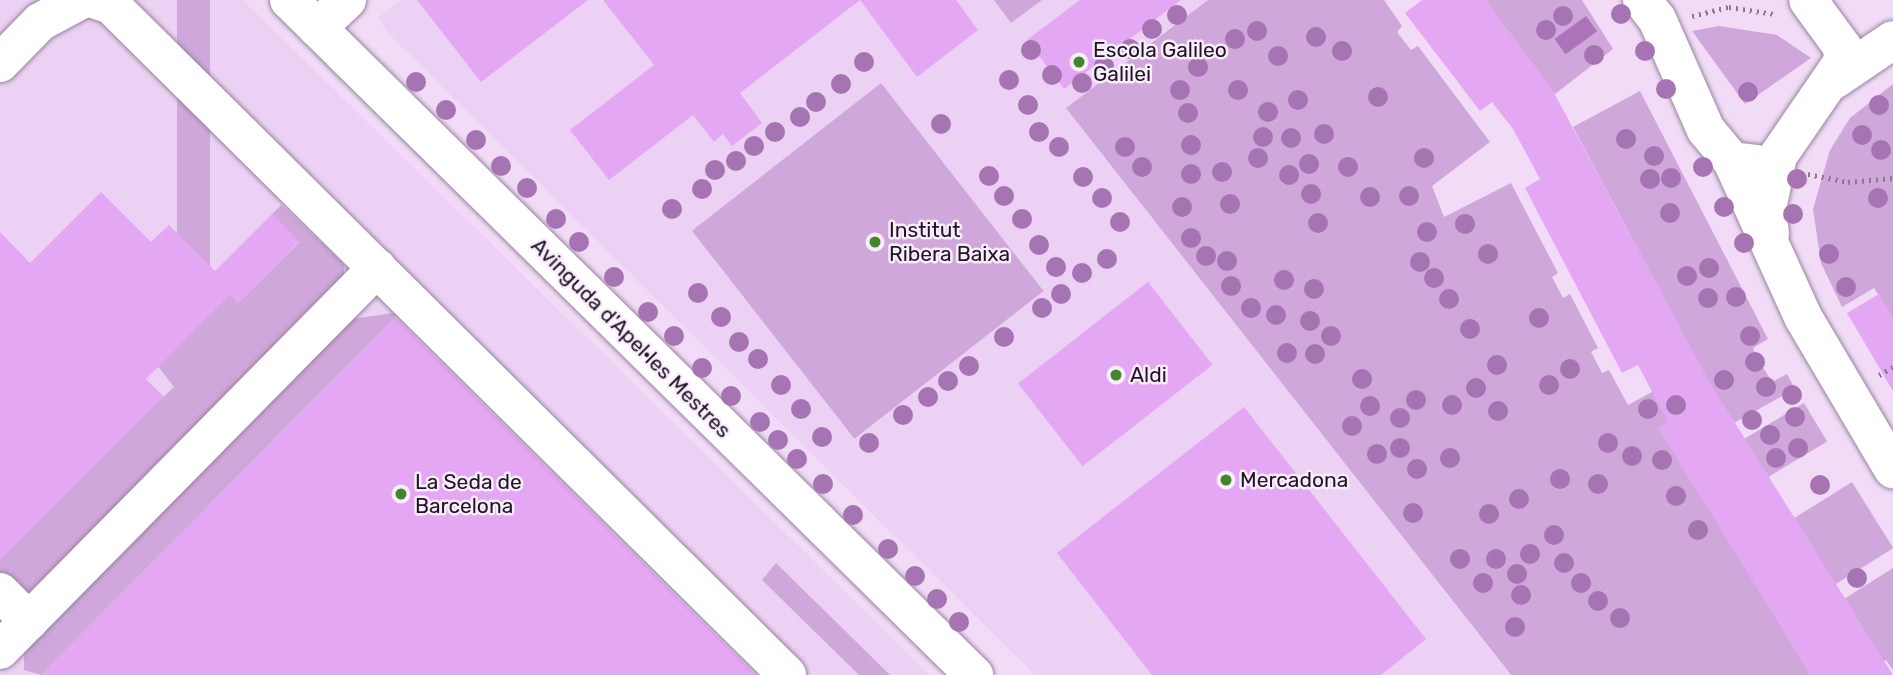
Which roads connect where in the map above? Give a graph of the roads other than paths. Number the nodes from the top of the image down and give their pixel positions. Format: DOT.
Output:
graph roads {
  1 [pos="82,0"];
  2 [pos="96,0"];
  3 [pos="289,0"];
  4 [pos="347,0"];
  5 [pos="1799,10"];
  6 [pos="1672,12"];
  7 [pos="317,28"];
  8 [pos="1893,40"];
  9 [pos="0,63"];
  10 [pos="1834,80"];
  11 [pos="1732,161"];
  12 [pos="1793,165"];
  13 [pos="1771,247"];
  14 [pos="377,268"];
  15 [pos="1893,469"];
  16 [pos="0,592"];
  17 [pos="29,621"];
  18 [pos="0,650"];
  19 [pos="787,675"];
  20 [pos="974,675"];
  1 -- 9 [label="street"];
  2 -- 14 [label="street"];
  3 -- 7 [label="street, Avinguda d'Apel·les Mestres"];
  4 -- 7 [label="street"];
  5 -- 10 [label="street"];
  6 -- 11 [label="street"];
  7 -- 20 [label="street, Avinguda d'Apel·les Mestres"];
  8 -- 10 [label="street"];
  10 -- 12 [label="street"];
  11 -- 12 [label="street"];
  11 -- 13 [label="street"];
  12 -- 13 [label="street"];
  13 -- 15 [label="street"];
  14 -- 17 [label="street"];
  14 -- 19 [label="street"];
  16 -- 17 [label="street"];
  17 -- 18 [label="street"];
}
